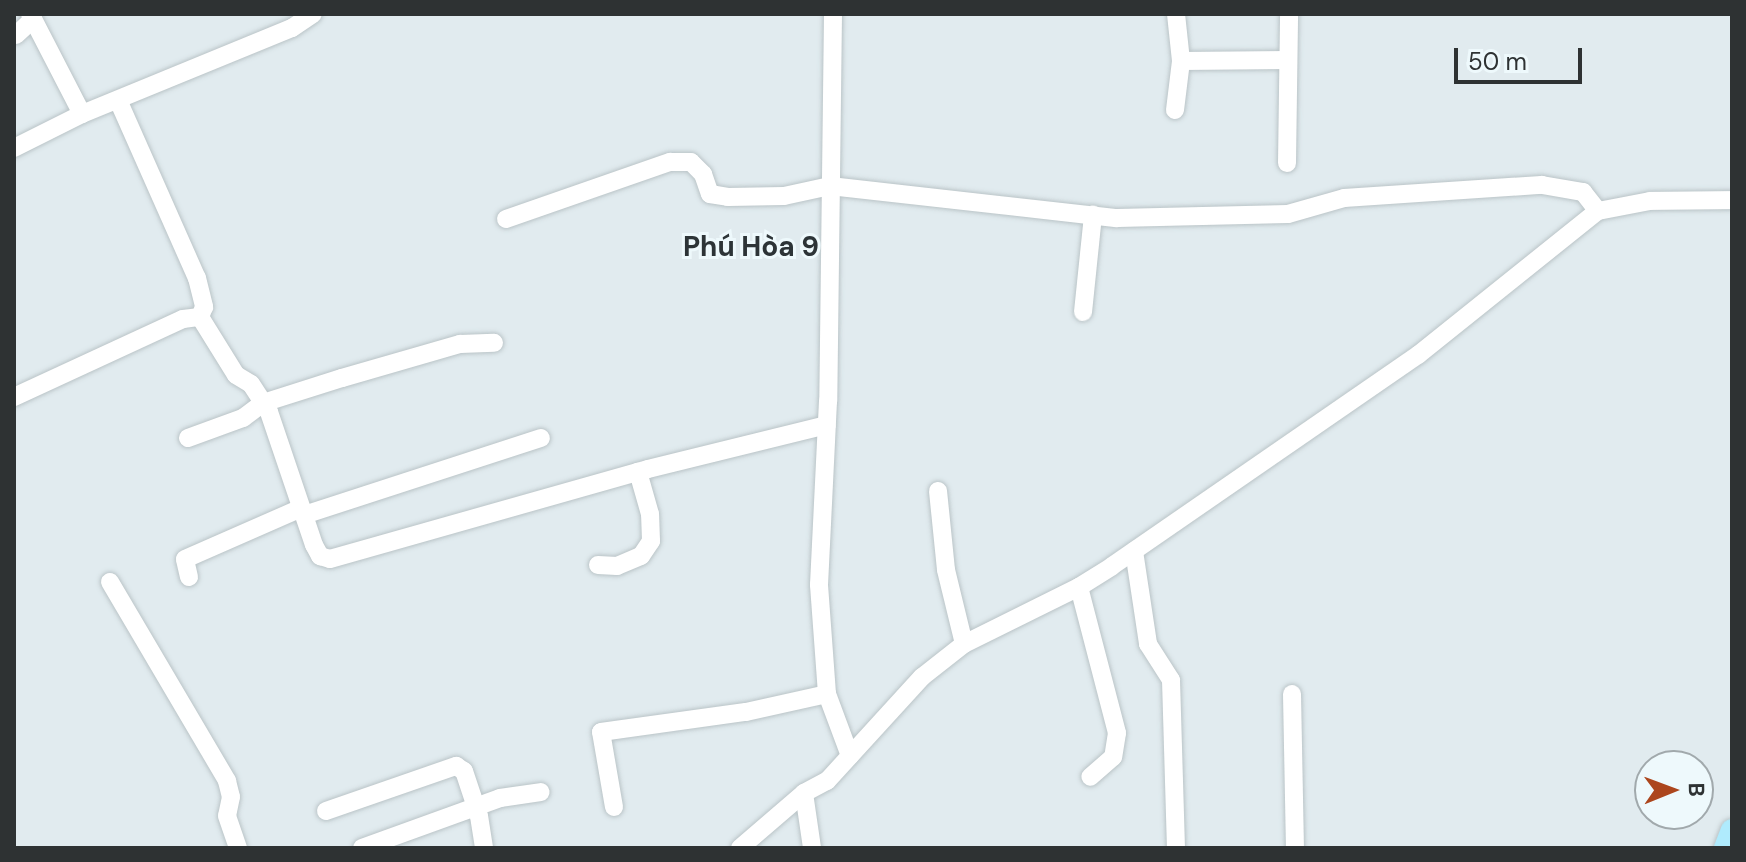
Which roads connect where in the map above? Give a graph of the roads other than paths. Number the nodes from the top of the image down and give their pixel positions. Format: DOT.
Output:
graph roads {
  1 [pos="313,14"];
  2 [pos="833,14"];
  3 [pos="1176,14"];
  4 [pos="1289,14"];
  5 [pos="32,17"];
  6 [pos="16,35"];
  7 [pos="1288,60"];
  8 [pos="1181,61"];
  9 [pos="118,100"];
  10 [pos="1175,110"];
  11 [pos="82,114"];
  12 [pos="14,148"];
  13 [pos="1287,163"];
  14 [pos="830,186"];
  15 [pos="1732,200"];
  16 [pos="1598,211"];
  17 [pos="1093,215"];
  18 [pos="506,219"];
  19 [pos="1083,312"];
  20 [pos="200,317"];
  21 [pos="494,343"];
  22 [pos="14,397"];
  23 [pos="263,403"];
  24 [pos="827,425"];
  25 [pos="188,438"];
  26 [pos="541,438"];
  27 [pos="638,472"];
  28 [pos="938,491"];
  29 [pos="302,511"];
  30 [pos="1134,551"];
  31 [pos="598,565"];
  32 [pos="189,577"];
  33 [pos="110,582"];
  34 [pos="1079,587"];
  35 [pos="964,644"];
  36 [pos="827,694"];
  37 [pos="1292,694"];
  38 [pos="850,756"];
  39 [pos="1090,777"];
  40 [pos="541,792"];
  41 [pos="804,793"];
  42 [pos="476,807"];
  43 [pos="614,807"];
  44 [pos="326,811"];
  45 [pos="1732,830"];
  46 [pos="238,848"];
  47 [pos="362,848"];
  48 [pos="484,848"];
  49 [pos="740,848"];
  50 [pos="812,848"];
  51 [pos="1176,848"];
  52 [pos="1295,848"];
  53 [pos="1725,848"];
  1 -- 9 [label="street"];
  2 -- 14 [label="street"];
  3 -- 8 [label="street"];
  4 -- 7 [label="street"];
  5 -- 6 [label="street"];
  5 -- 11 [label="street"];
  7 -- 8 [label="street"];
  7 -- 13 [label="street"];
  8 -- 10 [label="street"];
  9 -- 11 [label="street"];
  9 -- 20 [label="street"];
  11 -- 12 [label="street"];
  14 -- 17 [label="street"];
  14 -- 18 [label="street"];
  14 -- 24 [label="street"];
  15 -- 16 [label="street"];
  16 -- 17 [label="street"];
  16 -- 30 [label="street"];
  17 -- 19 [label="street"];
  20 -- 22 [label="street"];
  20 -- 23 [label="street"];
  21 -- 23 [label="street"];
  23 -- 25 [label="street"];
  23 -- 29 [label="street"];
  24 -- 27 [label="street"];
  24 -- 36 [label="street"];
  26 -- 29 [label="street"];
  27 -- 29 [label="street"];
  27 -- 31 [label="street"];
  28 -- 35 [label="street"];
  29 -- 32 [label="street"];
  30 -- 34 [label="street"];
  30 -- 51 [label="street"];
  33 -- 46 [label="street"];
  34 -- 35 [label="street"];
  34 -- 39 [label="street"];
  35 -- 38 [label="street"];
  36 -- 38 [label="street"];
  36 -- 43 [label="street"];
  37 -- 52 [label="street"];
  38 -- 41 [label="street"];
  40 -- 42 [label="street"];
  41 -- 49 [label="street"];
  41 -- 50 [label="street"];
  42 -- 44 [label="street"];
  42 -- 47 [label="street"];
  42 -- 48 [label="street"];
  45 -- 53 [label="main road"];
}
